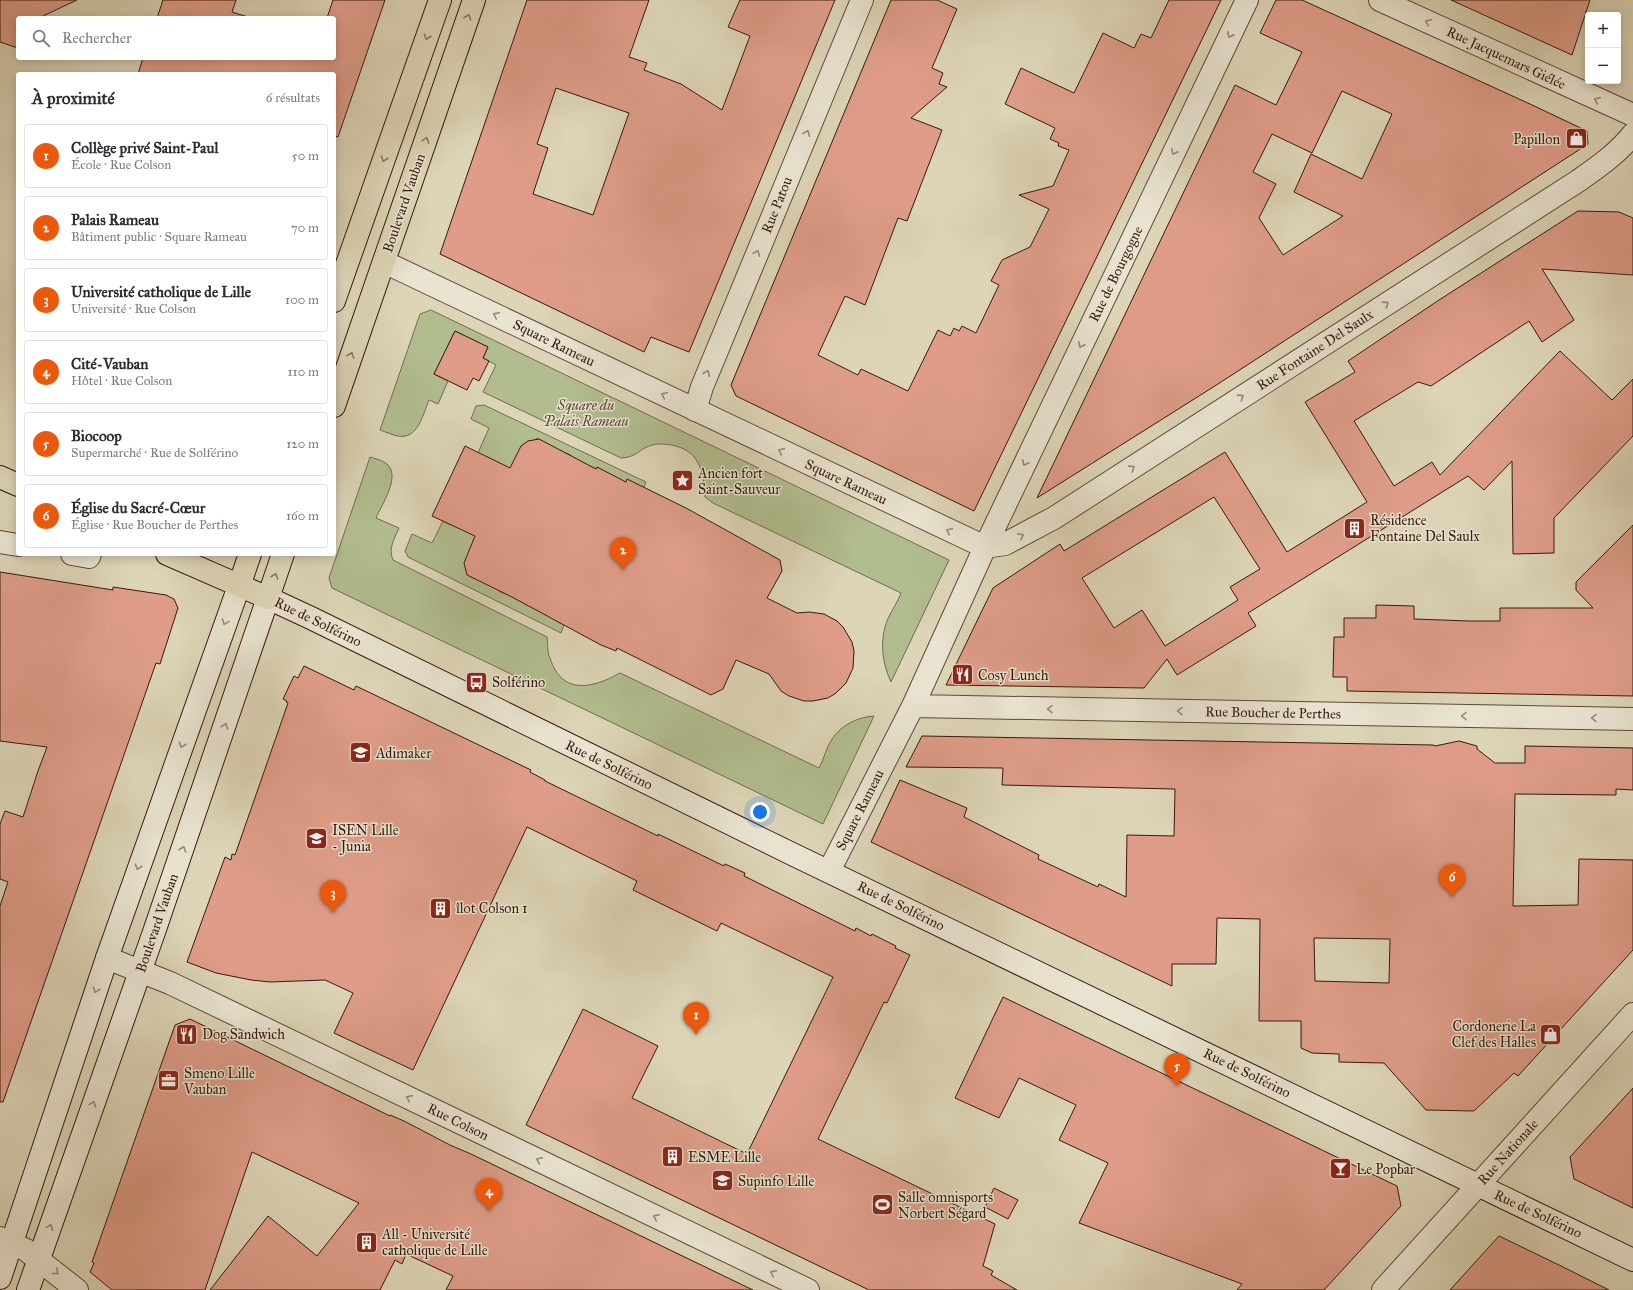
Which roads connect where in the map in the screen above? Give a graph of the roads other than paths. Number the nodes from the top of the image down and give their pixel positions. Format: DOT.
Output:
graph roads {
  1 [pos="440,0"];
  2 [pos="474,0"];
  3 [pos="862,0"];
  4 [pos="1247,0"];
  5 [pos="1380,0"];
  6 [pos="1633,115"];
  7 [pos="1633,134"];
  8 [pos="384,262"];
  9 [pos="336,295"];
  10 [pos="336,400"];
  11 [pos="695,410"];
  12 [pos="0,477"];
  13 [pos="16,484"];
  14 [pos="0,542"];
  15 [pos="16,545"];
  16 [pos="985,547"];
  17 [pos="172,556"];
  18 [pos="249,556"];
  19 [pos="282,556"];
  20 [pos="239,586"];
  21 [pos="268,598"];
  22 [pos="913,706"];
  23 [pos="1633,719"];
  24 [pos="829,871"];
  25 [pos="107,958"];
  26 [pos="141,971"];
  27 [pos="1633,1014"];
  28 [pos="1477,1186"];
  29 [pos="6,1241"];
  30 [pos="38,1258"];
  31 [pos="1633,1260"];
  32 [pos="0,1278"];
  33 [pos="28,1290"];
  34 [pos="77,1290"];
  35 [pos="808,1290"];
  36 [pos="1383,1290"];
  1 -- 9 [label="main road, one-way"];
  8 -- 2 [label="main road, Boulevard Vauban, one-way"];
  11 -- 3 [label="street, Rue Patou, one-way"];
  4 -- 16 [label="street, Rue de Bourgogne, one-way"];
  6 -- 5 [label="street, Rue Jacquemars Giélée, one-way"];
  16 -- 7 [label="street, Rue Fontaine Del Saulx, one-way"];
  10 -- 8 [label="main road, Boulevard Vauban, one-way"];
  11 -- 8 [label="street, Square Rameau, one-way"];
  16 -- 11 [label="street, Square Rameau, one-way"];
  12 -- 13 [label="main road"];
  14 -- 15 [label="street"];
  16 -- 22 [label="street, Square Rameau"];
  17 -- 20 [label="main road, Rue de Solférino"];
  18 -- 20 [label="main road"];
  21 -- 19 [label="main road, Boulevard Vauban, one-way"];
  20 -- 21 [label="main road, Rue de Solférino"];
  20 -- 25 [label="street, one-way"];
  21 -- 24 [label="street, Rue de Solférino"];
  26 -- 21 [label="street, Boulevard Vauban, one-way"];
  23 -- 22 [label="street, Rue Boucher de Perthes, one-way"];
  22 -- 24 [label="street, Square Rameau"];
  24 -- 28 [label="street, Rue de Solférino"];
  25 -- 26 [label="street, Rue Colson"];
  25 -- 29 [label="street, one-way"];
  30 -- 26 [label="street, Boulevard Vauban, one-way"];
  35 -- 26 [label="street, Rue Colson, one-way"];
  27 -- 28 [label="street, Rue Nationale"];
  28 -- 31 [label="street, Rue de Solférino"];
  28 -- 36 [label="street, Rue Nationale"];
  29 -- 30 [label="street"];
  29 -- 32 [label="street"];
  30 -- 33 [label="street, Boulevard Vauban"];
  30 -- 34 [label="street, one-way"];
}
